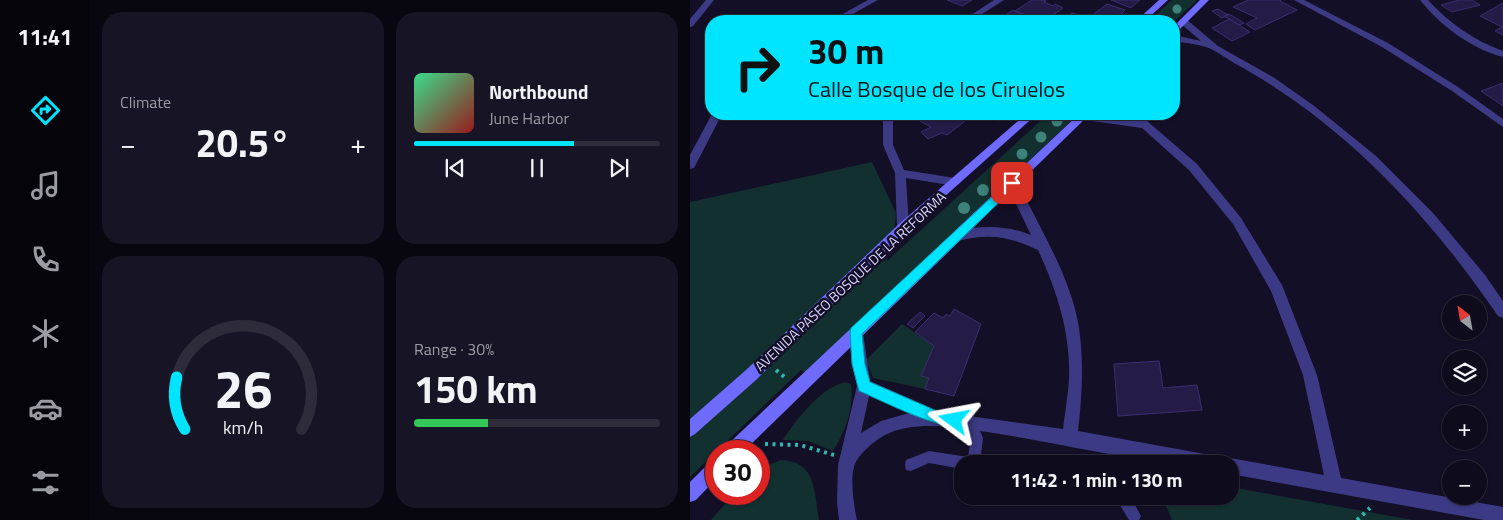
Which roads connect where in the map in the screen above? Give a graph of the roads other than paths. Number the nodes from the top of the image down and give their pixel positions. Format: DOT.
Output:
graph roads {
  1 [pos="710,0"];
  2 [pos="874,0"];
  3 [pos="1000,0"];
  4 [pos="1164,0"];
  5 [pos="1205,0"];
  6 [pos="1298,0"];
  7 [pos="1424,0"];
  8 [pos="845,15"];
  9 [pos="976,15"];
  10 [pos="1147,15"];
  11 [pos="1183,21"];
  12 [pos="690,24"];
  13 [pos="1180,24"];
  14 [pos="1180,39"];
  15 [pos="1214,47"];
  16 [pos="1503,54"];
  17 [pos="714,120"];
  18 [pos="888,120"];
  19 [pos="1025,120"];
  20 [pos="1078,120"];
  21 [pos="1114,120"];
  22 [pos="1140,120"];
  23 [pos="1503,124"];
  24 [pos="1146,125"];
  25 [pos="690,165"];
  26 [pos="900,172"];
  27 [pos="955,182"];
  28 [pos="1012,183"];
  29 [pos="903,227"];
  30 [pos="956,236"];
  31 [pos="1041,246"];
  32 [pos="1503,312"];
  33 [pos="856,332"];
  34 [pos="864,386"];
  35 [pos="937,418"];
  36 [pos="971,422"];
  37 [pos="690,429"];
  38 [pos="1070,437"];
  39 [pos="745,440"];
  40 [pos="974,455"];
  41 [pos="1167,455"];
  42 [pos="954,461"];
  43 [pos="846,464"];
  44 [pos="911,465"];
  45 [pos="1239,468"];
  46 [pos="705,479"];
  47 [pos="1334,485"];
  48 [pos="690,494"];
  49 [pos="1128,505"];
  50 [pos="1503,515"];
  51 [pos="1134,516"];
  52 [pos="848,520"];
  1 -- 12 [label="street"];
  2 -- 8 [label="street"];
  3 -- 9 [label="street"];
  4 -- 10 [label="main road"];
  5 -- 11 [label="main road"];
  6 -- 23 [label="street"];
  7 -- 16 [label="street"];
  11 -- 13 [label="main road"];
  11 -- 15 [label="street"];
  14 -- 15 [label="street"];
  15 -- 32 [label="street"];
  17 -- 25 [label="street"];
  18 -- 26 [label="street"];
  19 -- 27 [label="main road, AVENIDA PASEO BOSQUE DE LA REFORMA"];
  20 -- 28 [label="main road"];
  21 -- 24 [label="street"];
  22 -- 24 [label="street"];
  24 -- 47 [label="street"];
  26 -- 27 [label="street"];
  26 -- 29 [label="street"];
  27 -- 29 [label="main road, AVENIDA PASEO BOSQUE DE LA REFORMA"];
  28 -- 30 [label="main road"];
  28 -- 31 [label="street"];
  29 -- 37 [label="main road, AVENIDA PASEO BOSQUE DE LA REFORMA"];
  30 -- 31 [label="street"];
  30 -- 33 [label="main road"];
  31 -- 38 [label="street"];
  33 -- 34 [label="street"];
  33 -- 39 [label="main road"];
  34 -- 35 [label="street"];
  34 -- 43 [label="street"];
  35 -- 36 [label="street"];
  35 -- 43 [label="street"];
  36 -- 38 [label="street"];
  36 -- 40 [label="lane"];
  38 -- 41 [label="street"];
  42 -- 44 [label="lane"];
  43 -- 52 [label="street"];
  45 -- 47 [label="street"];
  46 -- 48 [label="main road"];
  47 -- 50 [label="street"];
  49 -- 51 [label="lane"];
}
